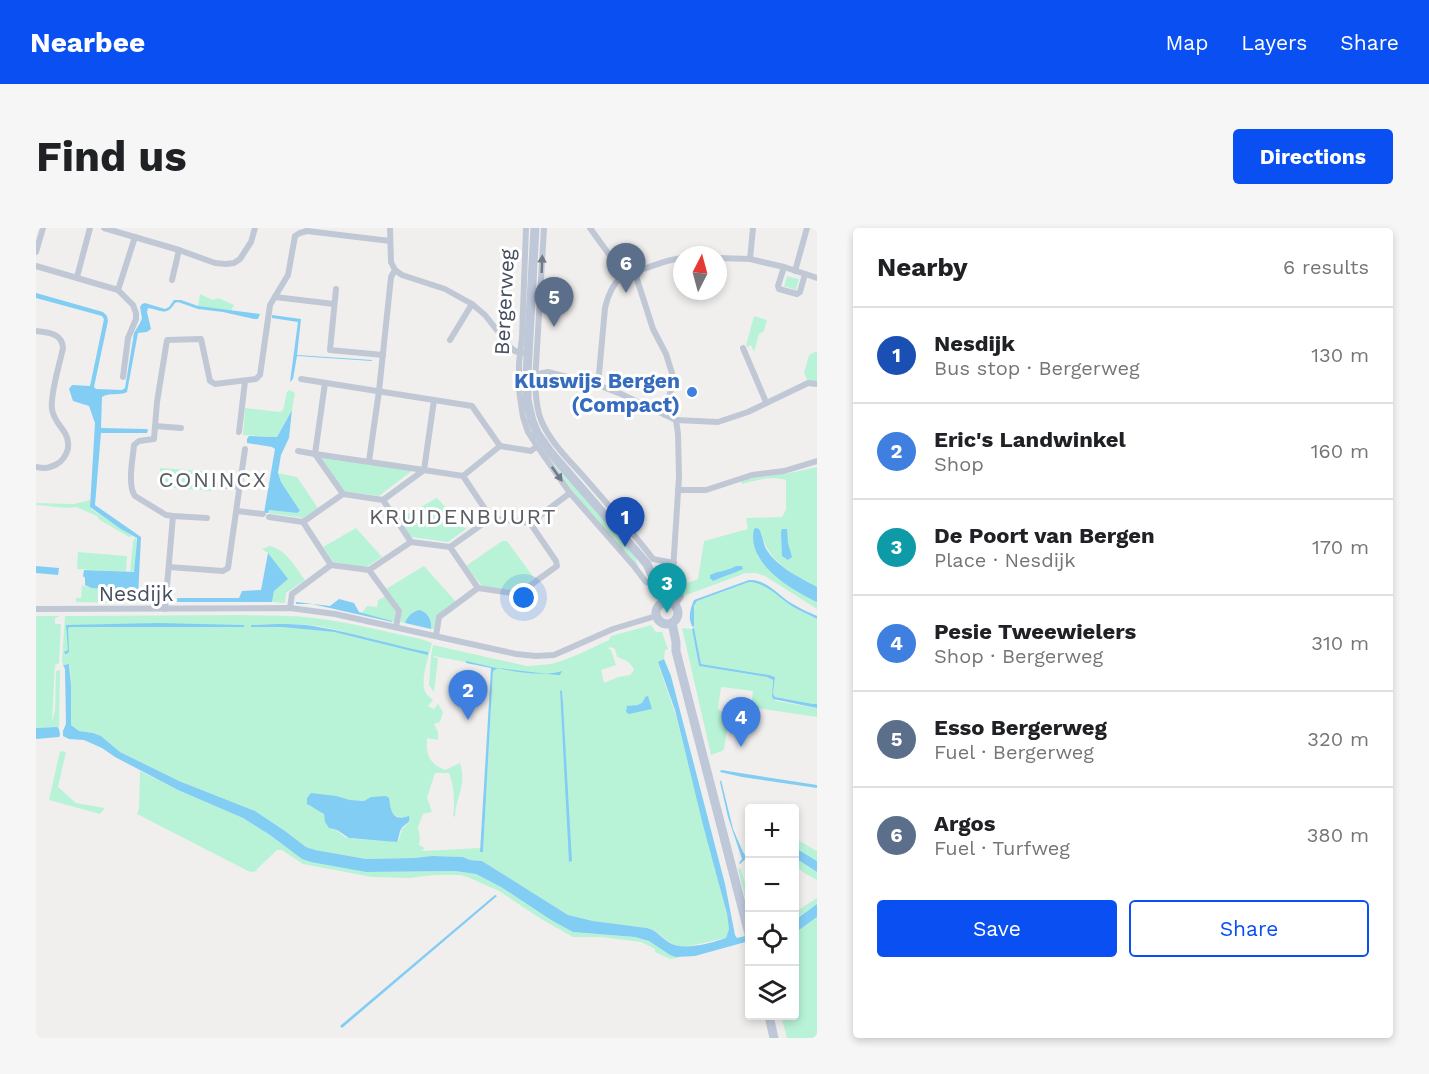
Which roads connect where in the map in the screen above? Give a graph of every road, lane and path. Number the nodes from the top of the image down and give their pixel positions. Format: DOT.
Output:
graph roads {
  1 [pos="43,228"];
  2 [pos="90,228"];
  3 [pos="104,228"];
  4 [pos="255,228"];
  5 [pos="390,228"];
  6 [pos="526,228"];
  7 [pos="535,228"];
  8 [pos="544,228"];
  9 [pos="753,228"];
  10 [pos="807,228"];
  11 [pos="591,229"];
  12 [pos="135,237"];
  13 [pos="390,241"];
  14 [pos="179,250"];
  15 [pos="36,252"];
  16 [pos="727,258"];
  17 [pos="750,259"];
  18 [pos="673,260"];
  19 [pos="36,266"];
  20 [pos="784,267"];
  21 [pos="394,270"];
  22 [pos="795,271"];
  23 [pos="634,273"];
  24 [pos="623,274"];
  25 [pos="805,274"];
  26 [pos="77,277"];
  27 [pos="817,278"];
  28 [pos="172,280"];
  29 [pos="336,288"];
  30 [pos="118,290"];
  31 [pos="275,297"];
  32 [pos="334,304"];
  33 [pos="472,304"];
  34 [pos="531,304"];
  35 [pos="540,311"];
  36 [pos="36,331"];
  37 [pos="538,339"];
  38 [pos="450,340"];
  39 [pos="743,348"];
  40 [pos="526,352"];
  41 [pos="383,355"];
  42 [pos="532,374"];
  43 [pos="123,377"];
  44 [pos="301,379"];
  45 [pos="245,381"];
  46 [pos="325,383"];
  47 [pos="817,384"];
  48 [pos="598,385"];
  49 [pos="379,391"];
  50 [pos="434,400"];
  51 [pos="766,402"];
  52 [pos="665,415"];
  53 [pos="676,420"];
  54 [pos="155,426"];
  55 [pos="181,428"];
  56 [pos="239,432"];
  57 [pos="500,446"];
  58 [pos="537,446"];
  59 [pos="245,448"];
  60 [pos="298,451"];
  61 [pos="315,454"];
  62 [pos="369,461"];
  63 [pos="817,461"];
  64 [pos="36,467"];
  65 [pos="424,470"];
  66 [pos="463,476"];
  67 [pos="216,485"];
  68 [pos="241,487"];
  69 [pos="678,490"];
  70 [pos="570,493"];
  71 [pos="343,494"];
  72 [pos="383,500"];
  73 [pos="237,511"];
  74 [pos="173,516"];
  75 [pos="207,518"];
  76 [pos="491,518"];
  77 [pos="303,522"];
  78 [pos="530,523"];
  79 [pos="411,542"];
  80 [pos="450,547"];
  81 [pos="636,551"];
  82 [pos="674,563"];
  83 [pos="331,565"];
  84 [pos="170,567"];
  85 [pos="369,570"];
  86 [pos="651,584"];
  87 [pos="478,588"];
  88 [pos="662,603"];
  89 [pos="675,605"];
  90 [pos="36,609"];
  91 [pos="165,609"];
  92 [pos="290,609"];
  93 [pos="657,616"];
  94 [pos="669,623"];
  95 [pos="396,627"];
  96 [pos="436,636"];
  97 [pos="745,921"];
  98 [pos="770,1020"];
  99 [pos="774,1038"];
  1 -- 15 [label="street"];
  2 -- 26 [label="street"];
  3 -- 12 [label="street"];
  4 -- 14 [label="street"];
  5 -- 13 [label="street"];
  6 -- 40 [label="street, Bergerweg"];
  7 -- 34 [label="main road, Bergerweg"];
  35 -- 8 [label="street, Bergerweg, one-way"];
  9 -- 17 [label="street"];
  10 -- 22 [label="street"];
  11 -- 24 [label="street"];
  12 -- 14 [label="street"];
  12 -- 30 [label="street"];
  13 -- 21 [label="street"];
  13 -- 31 [label="street"];
  14 -- 28 [label="street"];
  16 -- 17 [label="street"];
  17 -- 20 [label="street"];
  18 -- 23 [label="street"];
  19 -- 26 [label="street"];
  20 -- 22 [label="street"];
  20 -- 25 [label="street"];
  21 -- 33 [label="street"];
  21 -- 41 [label="street"];
  22 -- 25 [label="street"];
  23 -- 24 [label="street"];
  23 -- 52 [label="street"];
  24 -- 48 [label="street"];
  25 -- 27 [label="street"];
  26 -- 30 [label="street"];
  29 -- 32 [label="street"];
  30 -- 43 [label="street"];
  31 -- 32 [label="street"];
  31 -- 45 [label="street"];
  32 -- 41 [label="street"];
  33 -- 38 [label="street"];
  33 -- 40 [label="street"];
  34 -- 35 [label="street, Bergerweg"];
  34 -- 40 [label="main road, Bergerweg"];
  35 -- 37 [label="street, Bergerweg"];
  36 -- 64 [label="street"];
  37 -- 40 [label="street, Bergerweg"];
  37 -- 42 [label="street, Bergerweg"];
  39 -- 51 [label="street"];
  40 -- 42 [label="main road, Bergerweg"];
  40 -- 58 [label="street, Bergerweg"];
  41 -- 49 [label="street"];
  42 -- 48 [label="street"];
  42 -- 81 [label="main road, Bergerweg"];
  42 -- 82 [label="street, Bergerweg"];
  44 -- 46 [label="street"];
  45 -- 54 [label="street"];
  45 -- 56 [label="street"];
  46 -- 49 [label="street"];
  46 -- 61 [label="street"];
  47 -- 51 [label="street"];
  48 -- 52 [label="street"];
  49 -- 50 [label="street"];
  49 -- 62 [label="street"];
  50 -- 57 [label="street"];
  50 -- 65 [label="street"];
  51 -- 53 [label="street"];
  52 -- 53 [label="street"];
  53 -- 69 [label="street"];
  54 -- 55 [label="street"];
  54 -- 74 [label="street"];
  57 -- 58 [label="street"];
  57 -- 66 [label="street"];
  58 -- 70 [label="street, Bergerweg, one-way"];
  59 -- 68 [label="street"];
  60 -- 61 [label="street"];
  61 -- 62 [label="street"];
  61 -- 71 [label="street"];
  62 -- 65 [label="street"];
  63 -- 69 [label="street"];
  65 -- 66 [label="street"];
  65 -- 72 [label="street"];
  66 -- 76 [label="street"];
  67 -- 68 [label="street"];
  68 -- 73 [label="street"];
  69 -- 82 [label="street"];
  70 -- 78 [label="street"];
  70 -- 86 [label="street, Bergerweg"];
  71 -- 72 [label="street"];
  71 -- 77 [label="street"];
  72 -- 79 [label="street"];
  73 -- 77 [label="street"];
  73 -- 84 [label="street"];
  74 -- 75 [label="street"];
  74 -- 84 [label="street"];
  76 -- 78 [label="street"];
  76 -- 80 [label="street"];
  77 -- 83 [label="street"];
  78 -- 87 [label="street"];
  79 -- 80 [label="street"];
  79 -- 85 [label="street"];
  80 -- 87 [label="street"];
  81 -- 86 [label="main road, Bergerweg"];
  81 -- 88 [label="main road, Bergerweg"];
  82 -- 89 [label="street"];
  83 -- 85 [label="street"];
  83 -- 92 [label="street"];
  84 -- 91 [label="street"];
  85 -- 95 [label="street"];
  86 -- 88 [label="main road, Bergerweg"];
  87 -- 96 [label="street"];
  88 -- 89 [label="main road"];
  88 -- 93 [label="main road"];
  89 -- 94 [label="main road"];
  90 -- 91 [label="street, Nesdijk"];
  91 -- 92 [label="street, Nesdijk"];
  92 -- 95 [label="street, Nesdijk"];
  93 -- 94 [label="main road"];
  93 -- 96 [label="street, Nesdijk"];
  94 -- 97 [label="main road"];
  95 -- 96 [label="street, Nesdijk"];
  98 -- 99 [label="main road"];
}
